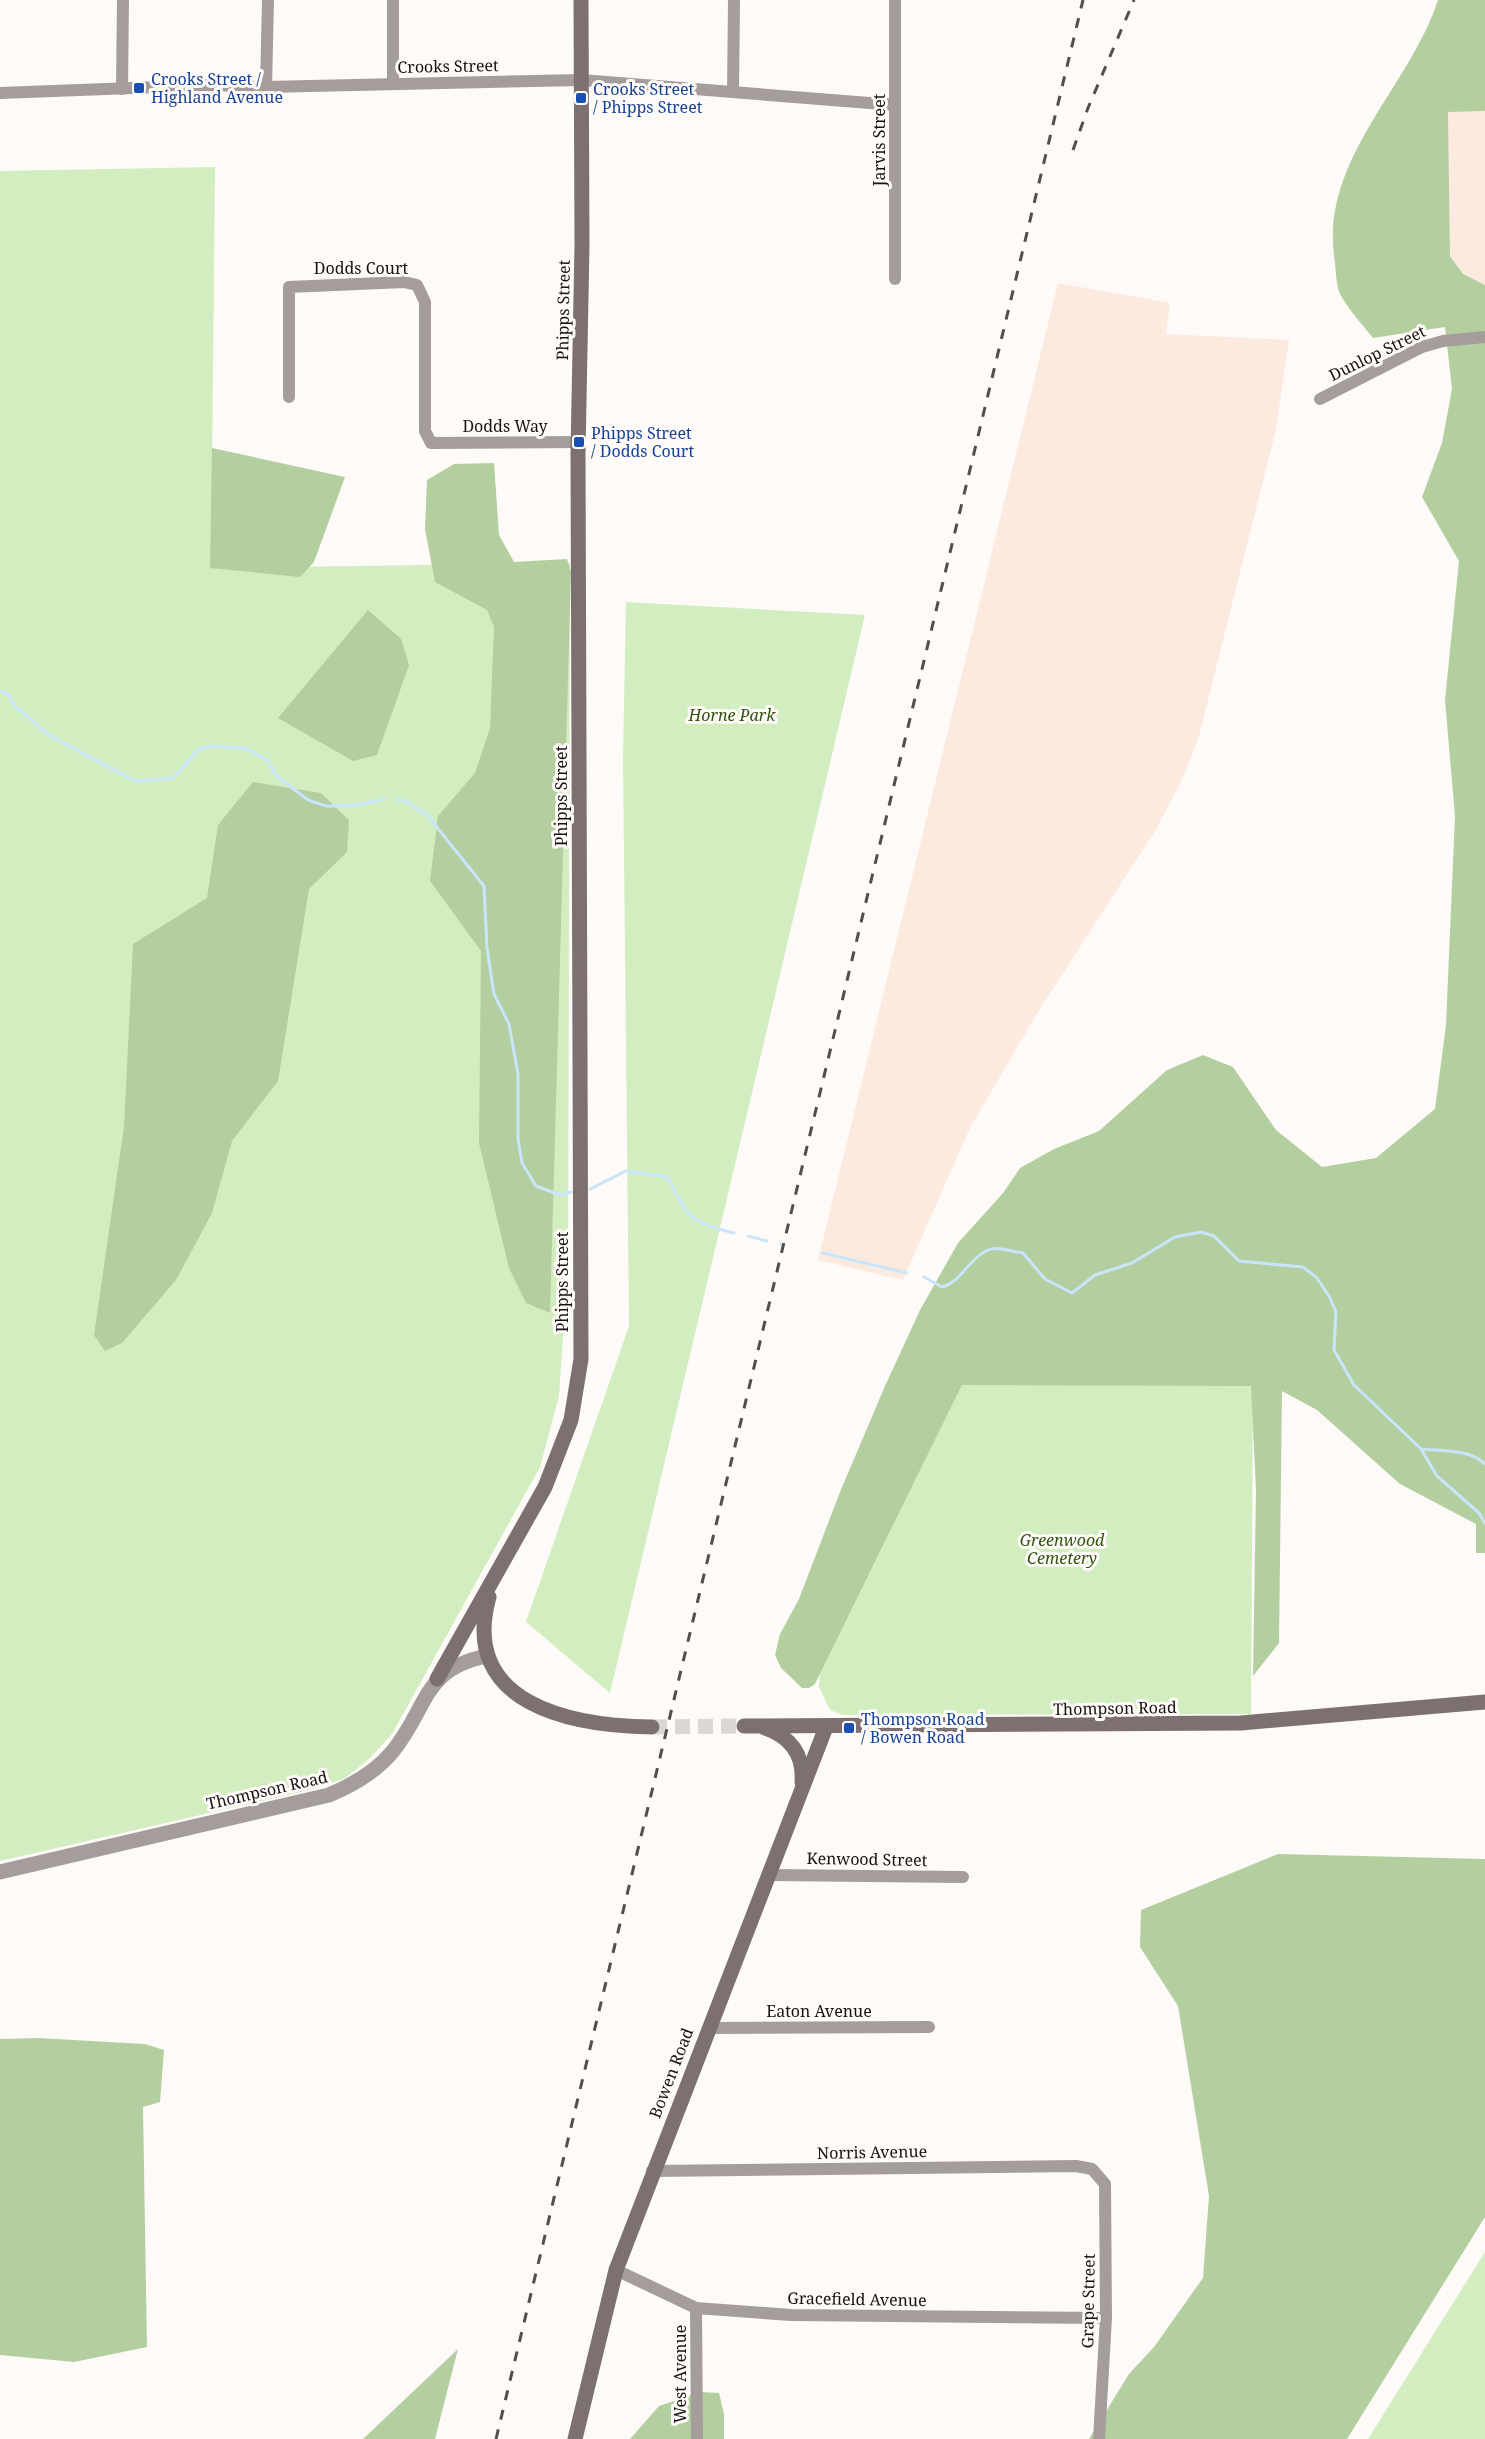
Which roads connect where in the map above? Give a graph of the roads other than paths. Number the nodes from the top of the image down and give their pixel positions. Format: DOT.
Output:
graph roads {
  1 [pos="123,0"];
  2 [pos="268,0"];
  3 [pos="393,0"];
  4 [pos="581,0"];
  5 [pos="734,0"];
  6 [pos="895,0"];
  7 [pos="581,80"];
  8 [pos="393,83"];
  9 [pos="266,87"];
  10 [pos="122,89"];
  11 [pos="0,93"];
  12 [pos="733,93"];
  13 [pos="895,105"];
  14 [pos="895,279"];
  15 [pos="1485,337"];
  16 [pos="289,397"];
  17 [pos="1320,399"];
  18 [pos="579,442"];
  19 [pos="431,443"];
  20 [pos="497,1574"];
  21 [pos="487,1656"];
  22 [pos="436,1679"];
  23 [pos="1485,1702"];
  24 [pos="651,1727"];
  25 [pos="826,1727"];
  26 [pos="797,1806"];
  27 [pos="0,1872"];
  28 [pos="770,1875"];
  29 [pos="963,1877"];
  30 [pos="929,2026"];
  31 [pos="708,2028"];
  32 [pos="1092,2169"];
  33 [pos="652,2171"];
  34 [pos="616,2270"];
  35 [pos="696,2308"];
  36 [pos="1106,2318"];
  37 [pos="574,2439"];
  38 [pos="697,2439"];
  39 [pos="1099,2439"];
  1 -- 10 [label="street"];
  2 -- 9 [label="street"];
  3 -- 8 [label="street"];
  4 -- 7 [label="main road, Phipps Street"];
  5 -- 12 [label="street"];
  6 -- 13 [label="street, Jarvis Street"];
  7 -- 8 [label="street, Crooks Street"];
  7 -- 12 [label="street, Crooks Street"];
  7 -- 18 [label="main road, Phipps Street"];
  8 -- 9 [label="street, Crooks Street"];
  9 -- 10 [label="street, Crooks Street"];
  10 -- 11 [label="street, Crooks Street"];
  12 -- 13 [label="street, Crooks Street"];
  13 -- 14 [label="street, Jarvis Street"];
  15 -- 17 [label="street, Dunlop Street"];
  16 -- 19 [label="street, Dodds Court"];
  18 -- 19 [label="street, Dodds Way"];
  18 -- 20 [label="main road, Phipps Street"];
  20 -- 21 [label="main road"];
  20 -- 22 [label="main road"];
  21 -- 22 [label="street, Thompson Road"];
  21 -- 24 [label="main road"];
  22 -- 27 [label="street, Thompson Road"];
  23 -- 25 [label="main road, Thompson Road"];
  25 -- 26 [label="main road, Bowen Road"];
  25 -- 26 [label="main road, Thompson Road"];
  26 -- 28 [label="main road, Bowen Road"];
  28 -- 29 [label="street, Kenwood Street"];
  28 -- 31 [label="main road, Bowen Road"];
  30 -- 31 [label="street, Eaton Avenue"];
  31 -- 33 [label="main road, Bowen Road"];
  32 -- 33 [label="street, Norris Avenue"];
  32 -- 36 [label="street, Grape Street"];
  33 -- 34 [label="main road, Bowen Road"];
  34 -- 35 [label="street, Gracefield Avenue"];
  34 -- 37 [label="main road, Bowen Road"];
  35 -- 36 [label="street, Gracefield Avenue"];
  35 -- 38 [label="street, West Avenue"];
  36 -- 39 [label="street, Grape Street"];
}
